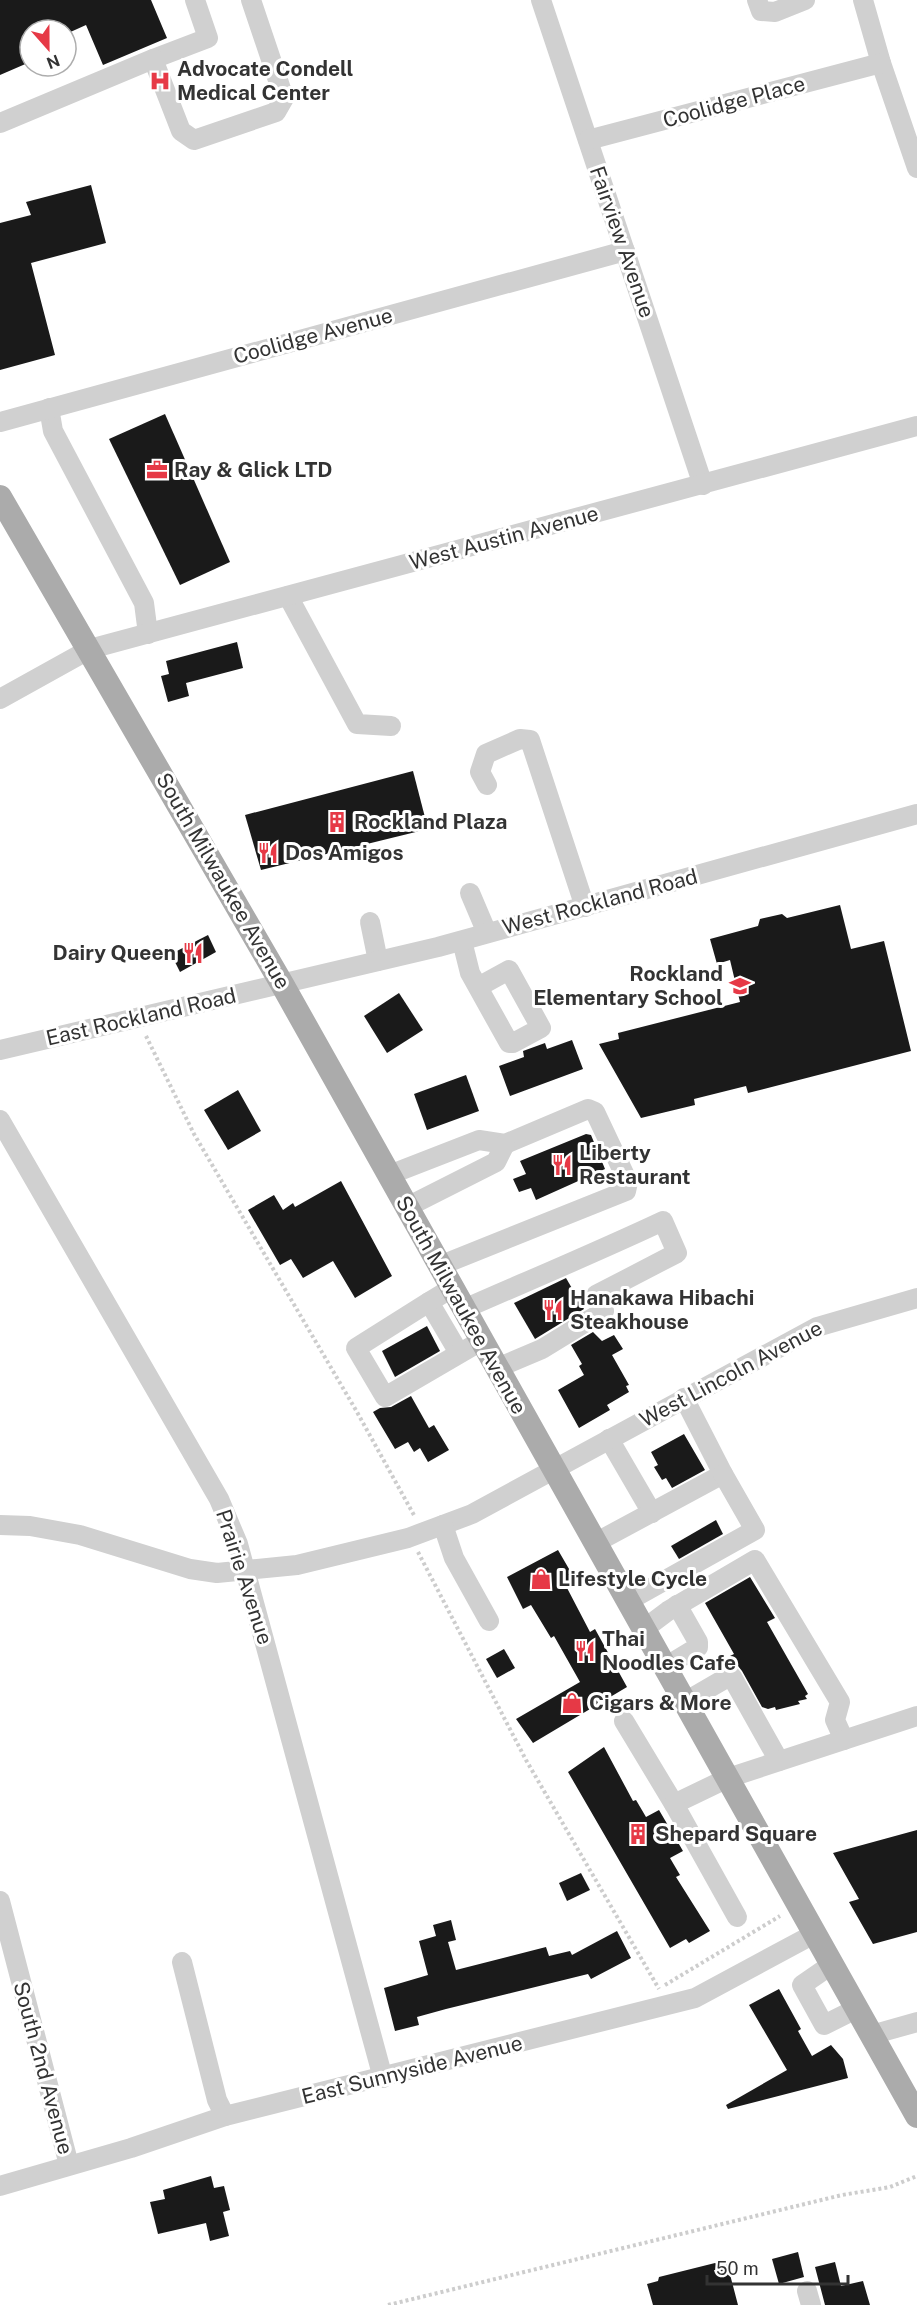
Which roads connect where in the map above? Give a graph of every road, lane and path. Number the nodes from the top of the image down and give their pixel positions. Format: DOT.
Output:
graph roads {
  1 [pos="195,0"];
  2 [pos="251,0"];
  3 [pos="541,0"];
  4 [pos="757,0"];
  5 [pos="805,0"];
  6 [pos="863,0"];
  7 [pos="153,59"];
  8 [pos="881,63"];
  9 [pos="0,123"];
  10 [pos="588,140"];
  11 [pos="917,168"];
  12 [pos="625,250"];
  13 [pos="49,408"];
  14 [pos="0,422"];
  15 [pos="917,426"];
  16 [pos="703,485"];
  17 [pos="0,497"];
  18 [pos="288,596"];
  19 [pos="148,633"];
  20 [pos="90,649"];
  21 [pos="0,699"];
  22 [pos="391,726"];
  23 [pos="487,785"];
  24 [pos="917,814"];
  25 [pos="470,893"];
  26 [pos="585,906"];
  27 [pos="370,922"];
  28 [pos="487,933"];
  29 [pos="462,941"];
  30 [pos="378,961"];
  31 [pos="282,984"];
  32 [pos="478,987"];
  33 [pos="0,1050"];
  34 [pos="0,1120"];
  35 [pos="505,1144"];
  36 [pos="389,1175"];
  37 [pos="407,1208"];
  38 [pos="440,1266"];
  39 [pos="917,1298"];
  40 [pos="458,1299"];
  41 [pos="429,1302"];
  42 [pos="481,1341"];
  43 [pos="459,1353"];
  44 [pos="497,1368"];
  45 [pos="684,1398"];
  46 [pos="609,1439"];
  47 [pos="554,1470"];
  48 [pos="723,1474"];
  49 [pos="652,1513"];
  50 [pos="0,1525"];
  51 [pos="442,1525"];
  52 [pos="595,1543"];
  53 [pos="246,1570"];
  54 [pos="628,1601"];
  55 [pos="677,1605"];
  56 [pos="489,1621"];
  57 [pos="644,1629"];
  58 [pos="665,1667"];
  59 [pos="685,1702"];
  60 [pos="917,1716"];
  61 [pos="624,1721"];
  62 [pos="844,1740"];
  63 [pos="779,1761"];
  64 [pos="728,1778"];
  65 [pos="674,1804"];
  66 [pos="0,1901"];
  67 [pos="737,1917"];
  68 [pos="814,1934"];
  69 [pos="182,1962"];
  70 [pos="831,1965"];
  71 [pos="856,2009"];
  72 [pos="917,2022"];
  73 [pos="871,2035"];
  74 [pos="382,2078"];
  75 [pos="225,2116"];
  76 [pos="917,2116"];
  77 [pos="69,2165"];
  78 [pos="917,2176"];
  79 [pos="0,2186"];
  80 [pos="388,2305"];
  1 -- 7 [label="street"];
  2 -- 7 [label="street"];
  3 -- 10 [label="street, Fairview Avenue"];
  4 -- 5 [label="street"];
  6 -- 8 [label="street"];
  7 -- 9 [label="street"];
  8 -- 10 [label="street, Coolidge Place"];
  8 -- 11 [label="street"];
  10 -- 12 [label="street, Fairview Avenue"];
  12 -- 13 [label="street, Coolidge Avenue"];
  12 -- 16 [label="street, Fairview Avenue"];
  13 -- 14 [label="street, Coolidge Avenue"];
  13 -- 19 [label="street"];
  15 -- 16 [label="street, West Austin Avenue"];
  16 -- 18 [label="street, West Austin Avenue"];
  17 -- 20 [label="main road, South Milwaukee Avenue"];
  18 -- 19 [label="street, West Austin Avenue"];
  18 -- 22 [label="street"];
  19 -- 20 [label="street, West Austin Avenue"];
  20 -- 21 [label="street, West Austin Avenue"];
  20 -- 31 [label="main road, South Milwaukee Avenue"];
  23 -- 26 [label="street"];
  24 -- 26 [label="street, West Rockland Road"];
  25 -- 28 [label="street"];
  26 -- 28 [label="street, West Rockland Road"];
  27 -- 30 [label="street"];
  28 -- 29 [label="street, West Rockland Road"];
  29 -- 30 [label="street, West Rockland Road"];
  29 -- 32 [label="street"];
  30 -- 31 [label="street, West Rockland Road"];
  31 -- 33 [label="street, East Rockland Road"];
  31 -- 36 [label="main road, South Milwaukee Avenue"];
  32 -- 32 [label="street"];
  34 -- 53 [label="street, Prairie Avenue"];
  35 -- 36 [label="street"];
  35 -- 37 [label="street"];
  35 -- 38 [label="street"];
  36 -- 37 [label="main road, South Milwaukee Avenue"];
  37 -- 38 [label="main road, South Milwaukee Avenue"];
  38 -- 40 [label="main road, South Milwaukee Avenue"];
  39 -- 45 [label="street, West Lincoln Avenue"];
  40 -- 41 [label="street"];
  40 -- 42 [label="main road, South Milwaukee Avenue"];
  40 -- 44 [label="street"];
  41 -- 43 [label="street"];
  41 -- 43 [label="street"];
  42 -- 43 [label="street"];
  42 -- 44 [label="main road, South Milwaukee Avenue"];
  44 -- 47 [label="main road, South Milwaukee Avenue"];
  45 -- 46 [label="street, West Lincoln Avenue"];
  45 -- 48 [label="street"];
  46 -- 47 [label="street, West Lincoln Avenue"];
  46 -- 49 [label="street"];
  47 -- 51 [label="street, West Lincoln Avenue"];
  47 -- 52 [label="main road, South Milwaukee Avenue"];
  48 -- 49 [label="street"];
  48 -- 54 [label="street"];
  49 -- 52 [label="street"];
  50 -- 53 [label="street, West Lincoln Avenue"];
  51 -- 53 [label="street, West Lincoln Avenue"];
  51 -- 56 [label="street"];
  52 -- 54 [label="main road, South Milwaukee Avenue"];
  53 -- 74 [label="street, Prairie Avenue"];
  54 -- 57 [label="main road, South Milwaukee Avenue"];
  55 -- 57 [label="street"];
  55 -- 58 [label="street"];
  55 -- 62 [label="street"];
  57 -- 58 [label="main road, South Milwaukee Avenue"];
  58 -- 59 [label="main road, South Milwaukee Avenue"];
  59 -- 63 [label="street"];
  59 -- 64 [label="main road, South Milwaukee Avenue"];
  60 -- 62 [label="street"];
  61 -- 65 [label="street"];
  62 -- 63 [label="street"];
  63 -- 64 [label="street"];
  64 -- 65 [label="street"];
  64 -- 68 [label="main road, South Milwaukee Avenue"];
  65 -- 67 [label="street"];
  66 -- 77 [label="street, South 2nd Avenue"];
  68 -- 70 [label="main road, South Milwaukee Avenue"];
  68 -- 74 [label="street, East Sunnyside Avenue"];
  69 -- 75 [label="street"];
  70 -- 71 [label="main road, South Milwaukee Avenue"];
  70 -- 71 [label="street"];
  71 -- 73 [label="main road, South Milwaukee Avenue"];
  72 -- 73 [label="street"];
  73 -- 76 [label="main road, South Milwaukee Avenue"];
  74 -- 75 [label="street, East Sunnyside Avenue"];
  75 -- 77 [label="street, East Sunnyside Avenue"];
  77 -- 79 [label="street, East Sunnyside Avenue"];
  78 -- 80 [label="path"];
}
